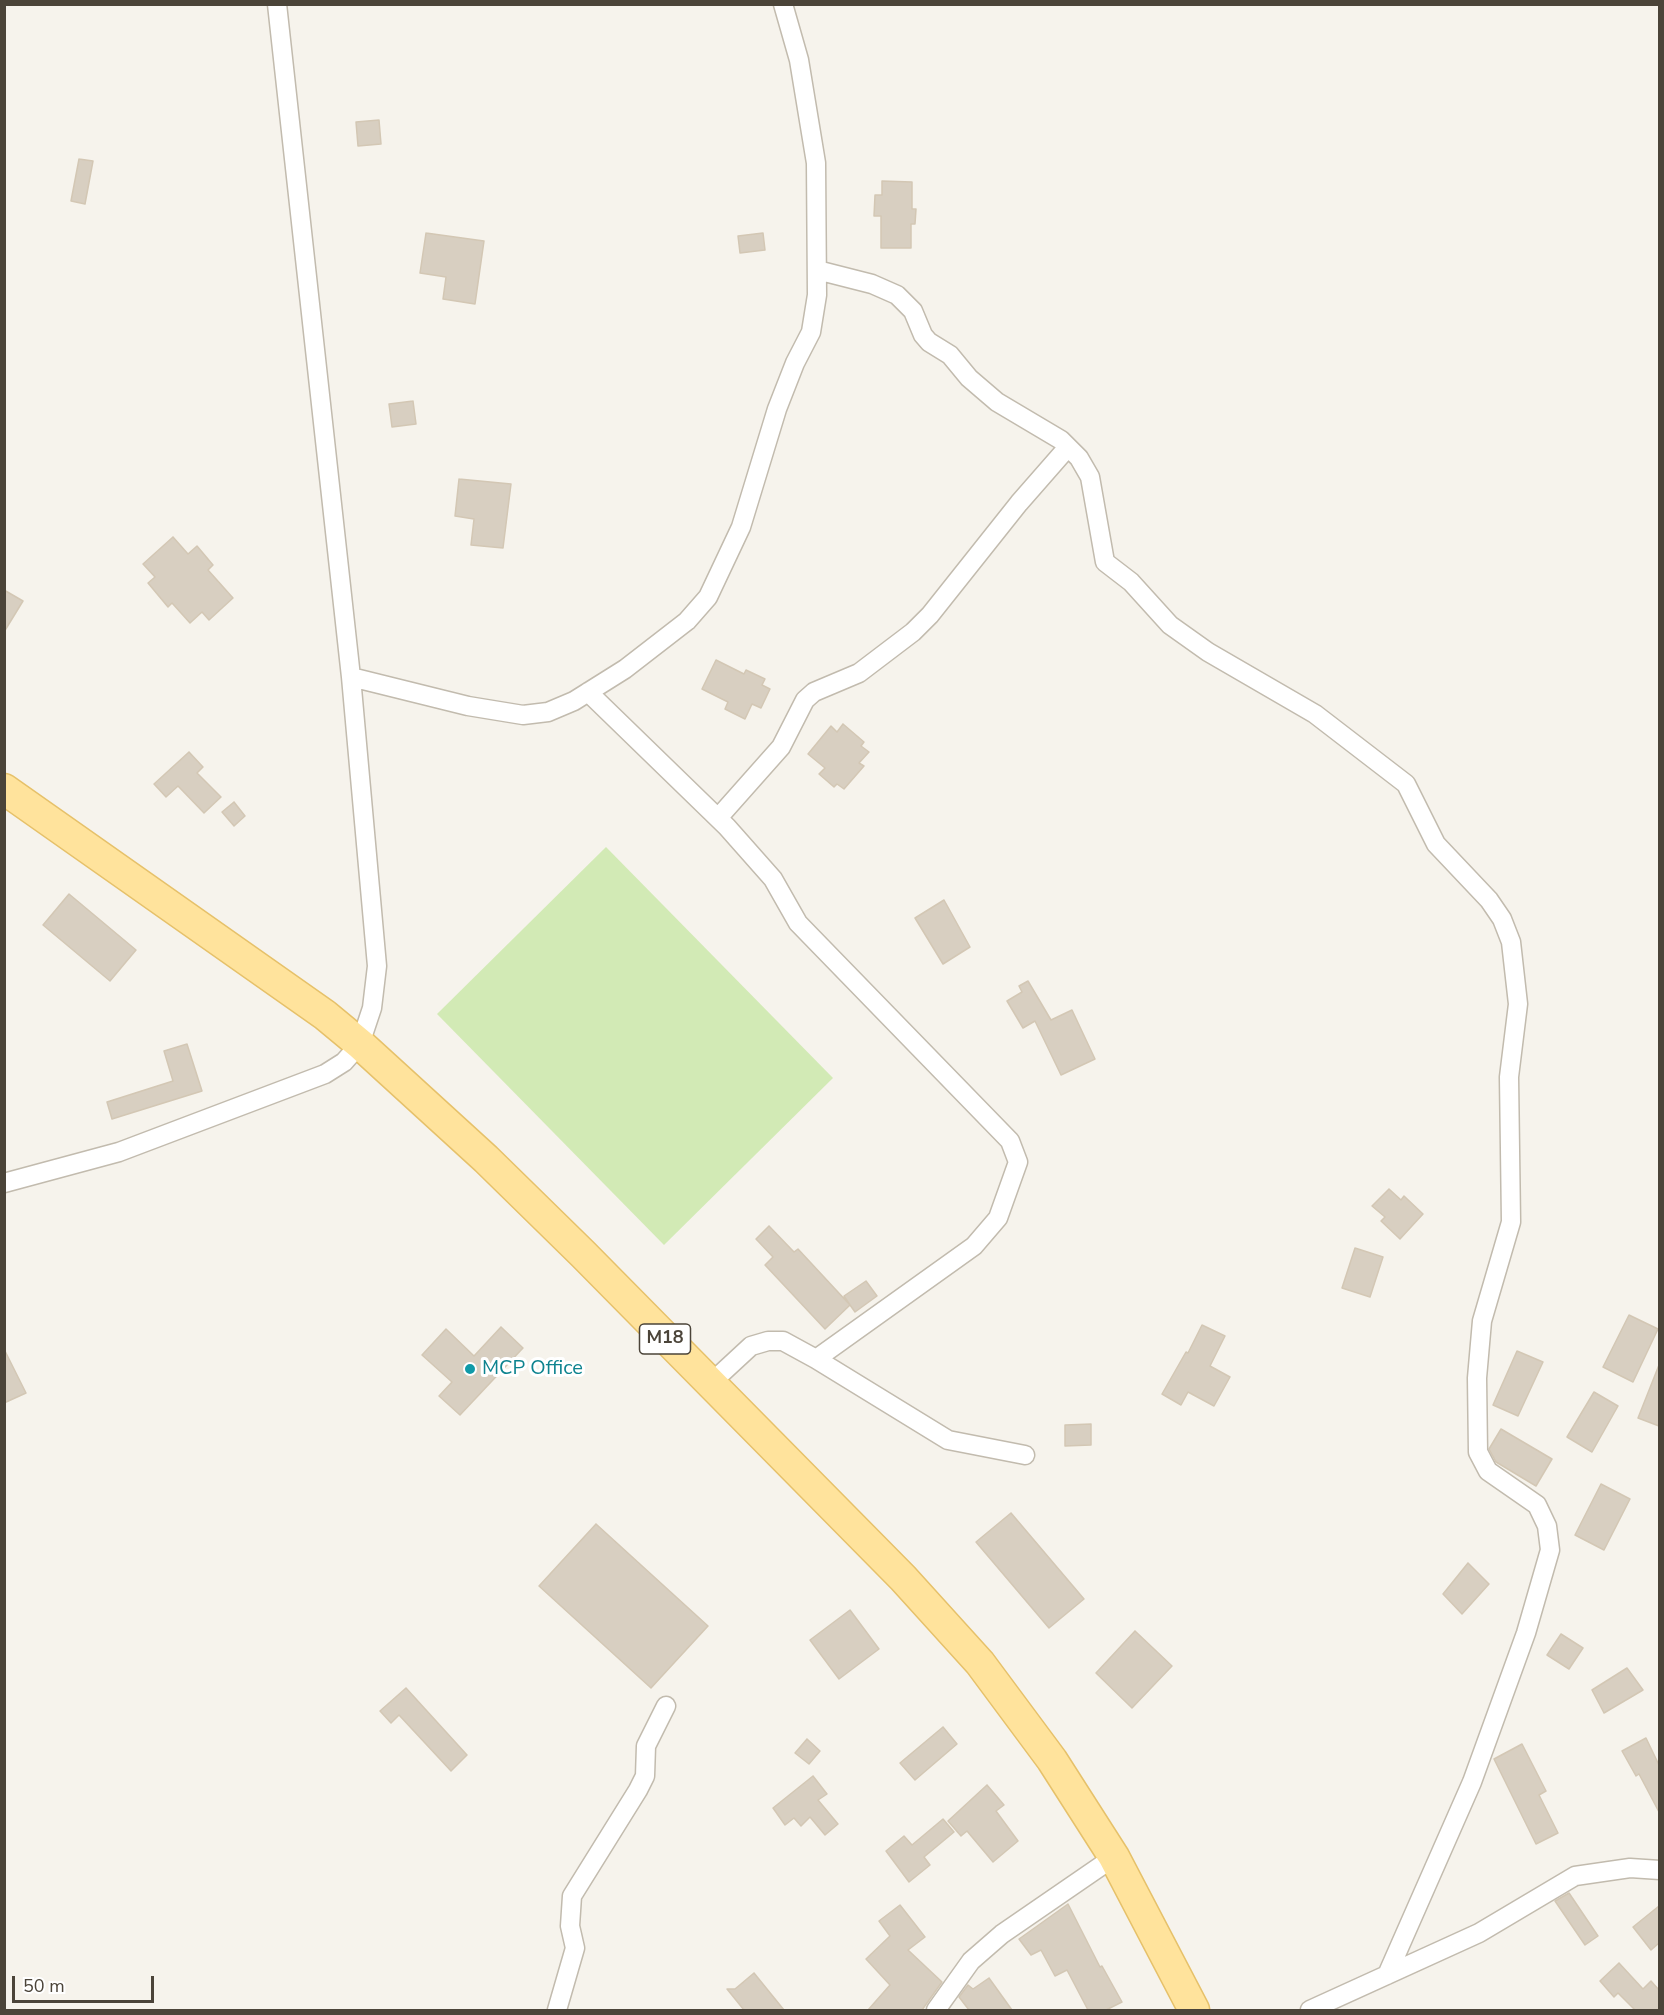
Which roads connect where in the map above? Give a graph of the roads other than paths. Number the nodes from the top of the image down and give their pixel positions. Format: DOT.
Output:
graph roads {
  1 [pos="277,4"];
  2 [pos="783,4"];
  3 [pos="817,270"];
  4 [pos="1068,447"];
  5 [pos="351,676"];
  6 [pos="588,692"];
  7 [pos="4,789"];
  8 [pos="718,818"];
  9 [pos="360,1044"];
  10 [pos="4,1183"];
  11 [pos="816,1359"];
  12 [pos="711,1383"];
  13 [pos="1025,1455"];
  14 [pos="666,1706"];
  15 [pos="1114,1857"];
  16 [pos="1659,1870"];
  17 [pos="1388,1975"];
  18 [pos="557,2010"];
  19 [pos="936,2010"];
  20 [pos="1194,2010"];
  21 [pos="1310,2010"];
  1 -- 5 [label="street"];
  2 -- 3 [label="street"];
  3 -- 4 [label="street"];
  3 -- 6 [label="street"];
  4 -- 8 [label="street"];
  4 -- 17 [label="street"];
  5 -- 6 [label="street"];
  5 -- 9 [label="street"];
  6 -- 8 [label="street"];
  7 -- 9 [label="main road, M18"];
  8 -- 11 [label="street"];
  9 -- 10 [label="street"];
  9 -- 12 [label="main road, M18"];
  11 -- 12 [label="street"];
  11 -- 13 [label="street"];
  12 -- 15 [label="main road, M18"];
  14 -- 18 [label="street"];
  15 -- 19 [label="street"];
  15 -- 20 [label="main road, M18"];
  16 -- 17 [label="street"];
  17 -- 21 [label="street"];
}
